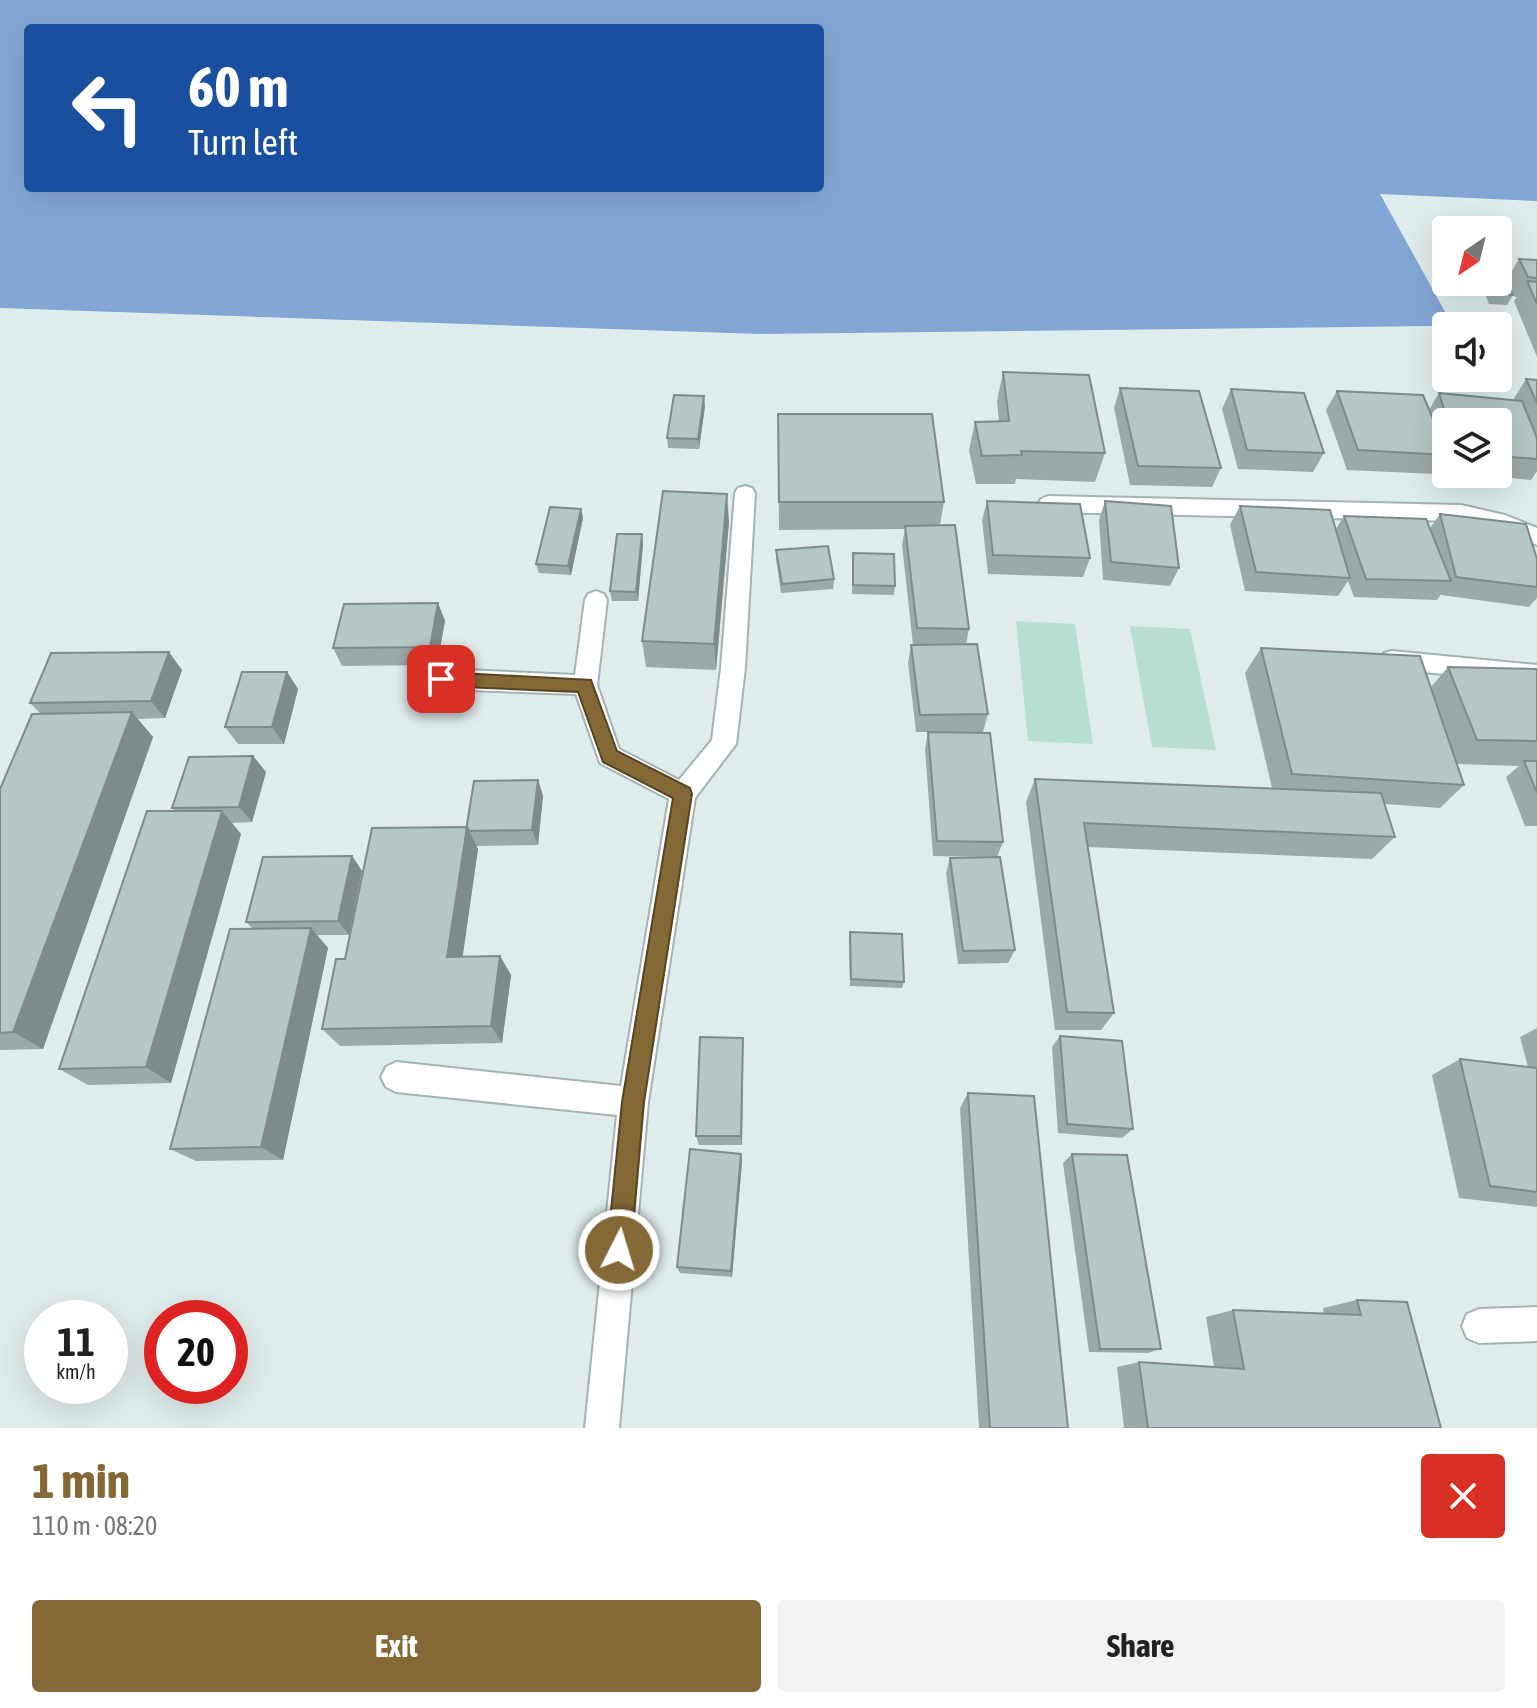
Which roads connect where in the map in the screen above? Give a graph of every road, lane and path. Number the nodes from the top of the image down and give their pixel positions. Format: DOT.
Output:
graph roads {
  1 [pos="745,493"];
  2 [pos="1042,504"];
  3 [pos="1537,537"];
  4 [pos="596,600"];
  5 [pos="1370,658"];
  6 [pos="1537,674"];
  7 [pos="441,679"];
  8 [pos="585,685"];
  9 [pos="683,794"];
  10 [pos="396,1077"];
  11 [pos="633,1102"];
  12 [pos="1537,1324"];
  13 [pos="1479,1326"];
  14 [pos="602,1428"];
  1 -- 9 [label="street"];
  2 -- 3 [label="street"];
  4 -- 8 [label="street"];
  5 -- 6 [label="street"];
  7 -- 8 [label="street"];
  8 -- 9 [label="street"];
  9 -- 11 [label="street"];
  10 -- 11 [label="street"];
  11 -- 14 [label="street"];
  12 -- 13 [label="street"];
}
